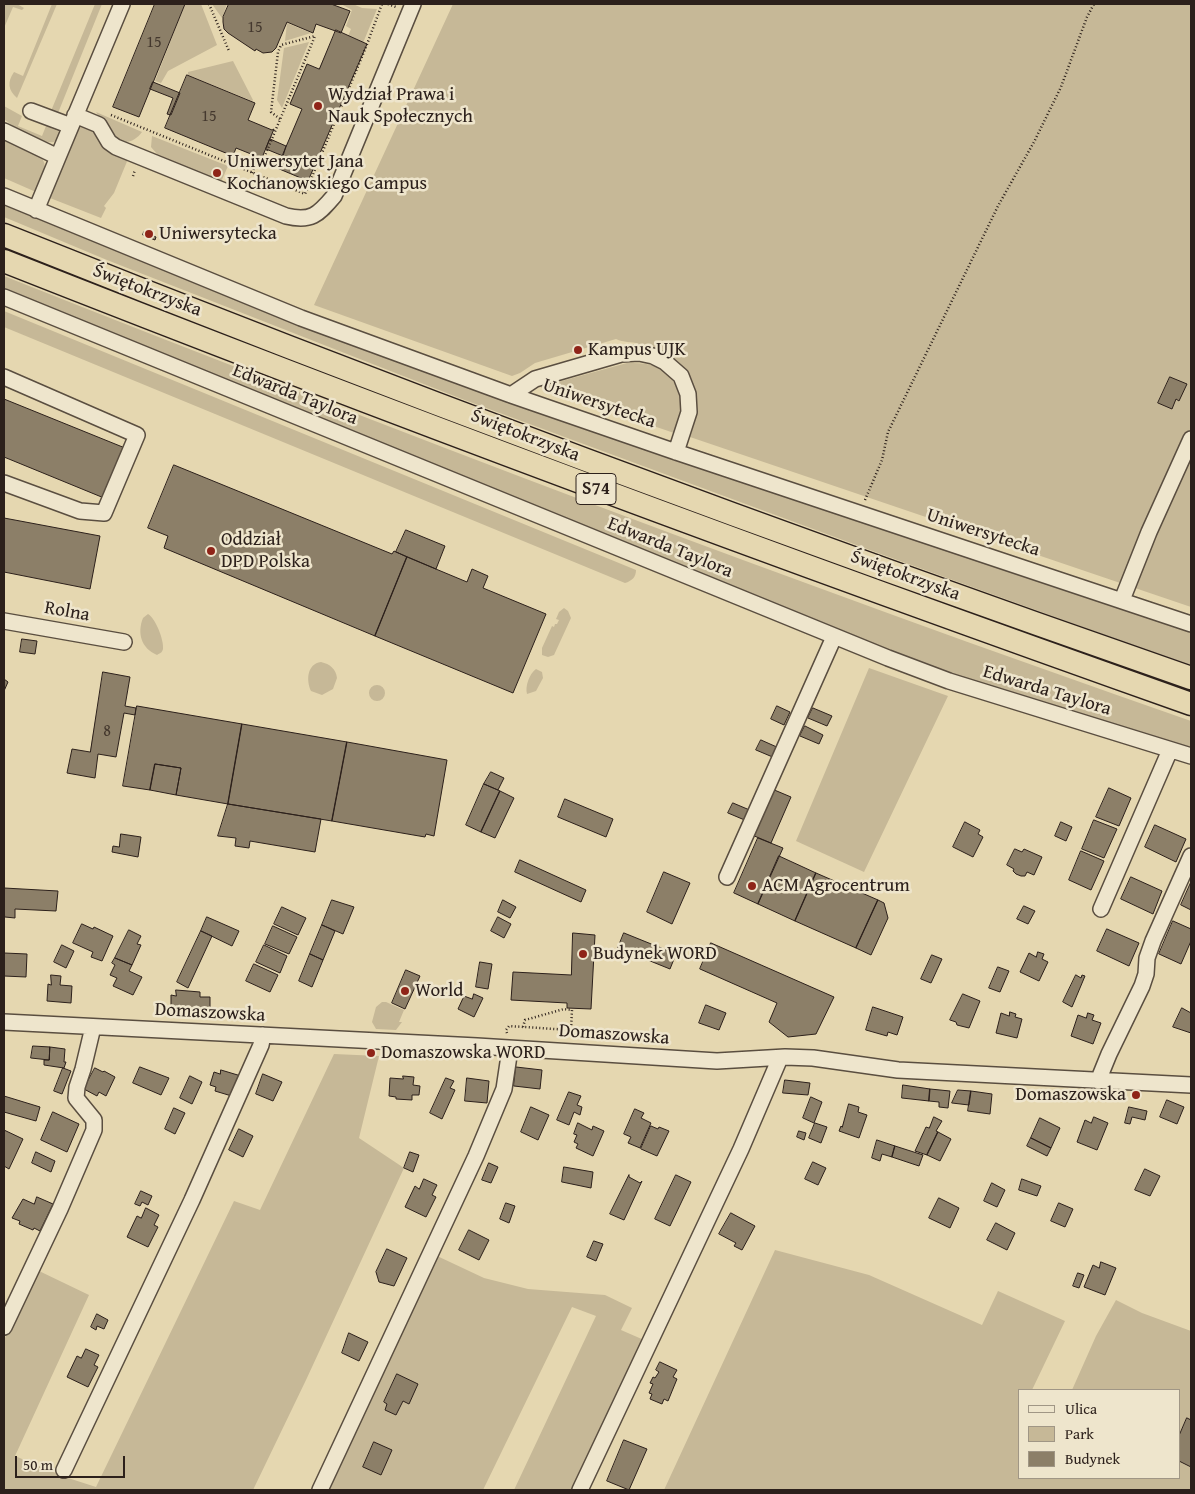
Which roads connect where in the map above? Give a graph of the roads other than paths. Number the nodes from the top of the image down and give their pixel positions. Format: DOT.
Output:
graph roads {
  1 [pos="122,4"];
  2 [pos="413,4"];
  3 [pos="32,111"];
  4 [pos="73,120"];
  5 [pos="4,131"];
  6 [pos="58,157"];
  7 [pos="4,196"];
  8 [pos="36,210"];
  9 [pos="4,235"];
  10 [pos="4,261"];
  11 [pos="4,297"];
  12 [pos="4,377"];
  13 [pos="511,395"];
  14 [pos="1191,439"];
  15 [pos="676,452"];
  16 [pos="4,483"];
  17 [pos="1122,600"];
  18 [pos="4,621"];
  19 [pos="1191,624"];
  20 [pos="834,637"];
  21 [pos="124,642"];
  22 [pos="1191,678"];
  23 [pos="1191,704"];
  24 [pos="1170,750"];
  25 [pos="1191,756"];
  26 [pos="1191,856"];
  27 [pos="727,877"];
  28 [pos="1101,908"];
  29 [pos="4,1022"];
  30 [pos="93,1027"];
  31 [pos="263,1036"];
  32 [pos="509,1043"];
  33 [pos="780,1058"];
  34 [pos="1098,1080"];
  35 [pos="1191,1085"];
  36 [pos="4,1326"];
  37 [pos="64,1470"];
  38 [pos="320,1490"];
  39 [pos="580,1490"];
  1 -- 4 [label="street"];
  2 -- 4 [label="street"];
  3 -- 4 [label="street"];
  4 -- 6 [label="street"];
  5 -- 6 [label="street"];
  6 -- 8 [label="street"];
  7 -- 8 [label="street, Uniwersytecka"];
  8 -- 13 [label="street, Uniwersytecka"];
  9 -- 22 [label="highway, Świętokrzyska / S74"];
  10 -- 23 [label="highway, Świętokrzyska / S74"];
  11 -- 20 [label="street, Edwarda Taylora"];
  12 -- 16 [label="street"];
  13 -- 15 [label="street, Uniwersytecka"];
  13 -- 15 [label="street"];
  14 -- 17 [label="street"];
  15 -- 17 [label="street, Uniwersytecka"];
  17 -- 19 [label="street, Uniwersytecka"];
  18 -- 21 [label="street, Rolna"];
  20 -- 24 [label="street, Edwarda Taylora"];
  20 -- 27 [label="street"];
  24 -- 25 [label="street, Edwarda Taylora"];
  24 -- 28 [label="street"];
  26 -- 34 [label="street"];
  29 -- 30 [label="street, Domaszowska"];
  30 -- 31 [label="street, Domaszowska"];
  30 -- 36 [label="street"];
  31 -- 32 [label="street, Domaszowska"];
  31 -- 37 [label="street"];
  32 -- 33 [label="street, Domaszowska"];
  32 -- 38 [label="street"];
  33 -- 34 [label="street, Domaszowska"];
  33 -- 39 [label="street"];
  34 -- 35 [label="street, Domaszowska"];
}
